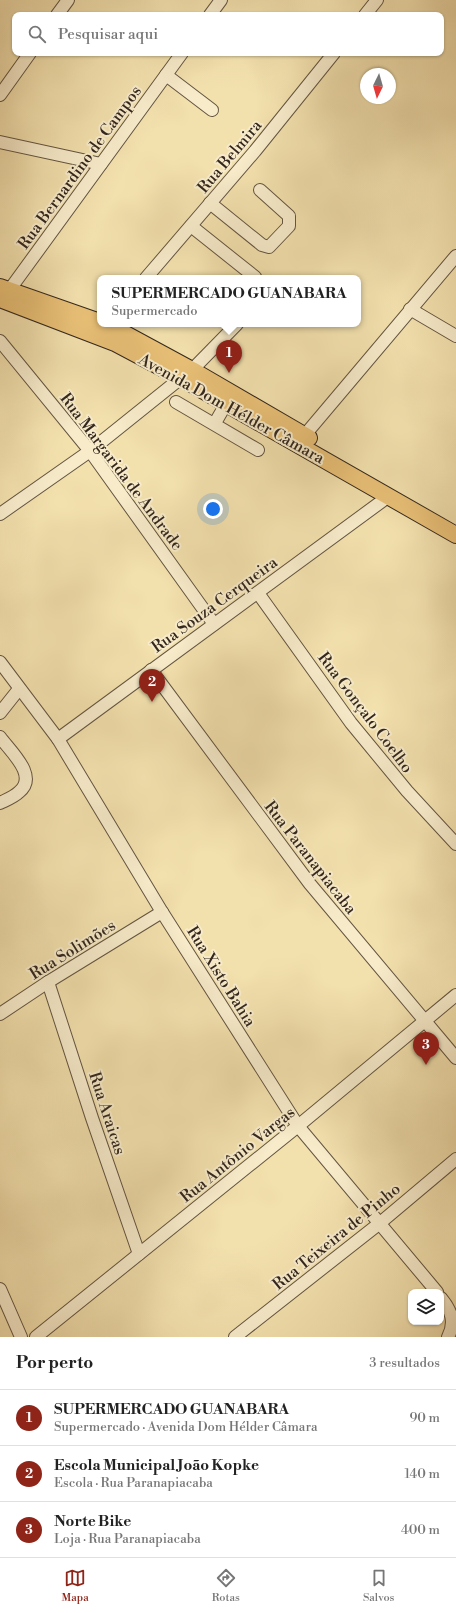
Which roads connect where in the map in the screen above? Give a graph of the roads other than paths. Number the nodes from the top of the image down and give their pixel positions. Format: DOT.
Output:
graph roads {
  1 [pos="68,0"];
  2 [pos="221,0"];
  3 [pos="377,0"];
  4 [pos="59,12"];
  5 [pos="212,12"];
  6 [pos="367,12"];
  7 [pos="28,56"];
  8 [pos="180,56"];
  9 [pos="332,56"];
  10 [pos="166,75"];
  11 [pos="0,95"];
  12 [pos="212,110"];
  13 [pos="0,142"];
  14 [pos="101,164"];
  15 [pos="260,190"];
  16 [pos="210,203"];
  17 [pos="191,226"];
  18 [pos="456,256"];
  19 [pos="149,275"];
  20 [pos="252,275"];
  21 [pos="3,294"];
  22 [pos="410,309"];
  23 [pos="97,321"];
  24 [pos="112,327"];
  25 [pos="234,327"];
  26 [pos="456,336"];
  27 [pos="0,341"];
  28 [pos="186,374"];
  29 [pos="176,402"];
  30 [pos="226,404"];
  31 [pos="215,423"];
  32 [pos="304,436"];
  33 [pos="258,450"];
  34 [pos="90,451"];
  35 [pos="389,496"];
  36 [pos="0,514"];
  37 [pos="456,522"];
  38 [pos="456,535"];
  39 [pos="258,593"];
  40 [pos="214,624"];
  41 [pos="0,662"];
  42 [pos="151,670"];
  43 [pos="20,688"];
  44 [pos="0,713"];
  45 [pos="58,739"];
  46 [pos="3,741"];
  47 [pos="0,803"];
  48 [pos="456,844"];
  49 [pos="162,912"];
  50 [pos="48,982"];
  51 [pos="456,994"];
  52 [pos="0,1014"];
  53 [pos="424,1021"];
  54 [pos="456,1058"];
  55 [pos="298,1126"];
  56 [pos="456,1159"];
  57 [pos="380,1223"];
  58 [pos="139,1254"];
  59 [pos="0,1289"];
  60 [pos="435,1289"];
  61 [pos="444,1302"];
  62 [pos="21,1337"];
  63 [pos="36,1337"];
  64 [pos="234,1337"];
  65 [pos="448,1337"];
  1 -- 4 [label="street"];
  2 -- 5 [label="street"];
  3 -- 6 [label="street"];
  7 -- 11 [label="street"];
  8 -- 10 [label="street, Rua Bernardino de Campos"];
  9 -- 16 [label="street, Rua Belmira"];
  10 -- 12 [label="street"];
  10 -- 14 [label="street, Rua Bernardino de Campos"];
  13 -- 14 [label="street"];
  14 -- 21 [label="street, Rua Bernardino de Campos"];
  15 -- 16 [label="street"];
  16 -- 17 [label="street, Rua Belmira"];
  17 -- 19 [label="street, Rua Belmira"];
  17 -- 20 [label="street"];
  18 -- 22 [label="street"];
  21 -- 23 [label="main road"];
  21 -- 28 [label="main road, Avenida Dom Hélder Câmara"];
  22 -- 26 [label="street"];
  22 -- 32 [label="street"];
  24 -- 28 [label="main road, Avenida Dom Hélder Câmara"];
  25 -- 28 [label="street"];
  27 -- 34 [label="street, Rua Margarida de Andrade"];
  28 -- 30 [label="main road, Avenida Dom Hélder Câmara"];
  28 -- 32 [label="main road, Avenida Dom Hélder Câmara"];
  28 -- 34 [label="street"];
  29 -- 31 [label="street"];
  30 -- 31 [label="street"];
  30 -- 35 [label="main road, Avenida Dom Hélder Câmara"];
  31 -- 33 [label="street"];
  32 -- 37 [label="main road, Avenida Dom Hélder Câmara"];
  34 -- 36 [label="street"];
  34 -- 40 [label="street, Rua Margarida de Andrade"];
  35 -- 38 [label="main road, Avenida Dom Hélder Câmara"];
  35 -- 39 [label="street, Rua Souza Cerqueira"];
  39 -- 40 [label="street, Rua Souza Cerqueira"];
  39 -- 48 [label="street, Rua Gonçalo Coelho"];
  40 -- 42 [label="street, Rua Souza Cerqueira"];
  41 -- 43 [label="street, Rua Xisto Bahia"];
  42 -- 45 [label="street, Rua Souza Cerqueira"];
  42 -- 53 [label="street, Rua Paranapiacaba"];
  43 -- 44 [label="street"];
  43 -- 45 [label="street, Rua Xisto Bahia"];
  45 -- 49 [label="street, Rua Xisto Bahia"];
  46 -- 47 [label="street"];
  49 -- 50 [label="street, Rua Solimões"];
  49 -- 55 [label="street, Rua Xisto Bahia"];
  50 -- 52 [label="street, Rua Solimões"];
  50 -- 58 [label="street, Rua Araicas"];
  51 -- 53 [label="street, Rua Antônio Vargas"];
  53 -- 54 [label="street, Rua Paranapiacaba"];
  53 -- 55 [label="street, Rua Antônio Vargas"];
  55 -- 57 [label="street, Rua Xisto Bahia"];
  55 -- 58 [label="street, Rua Antônio Vargas"];
  56 -- 57 [label="street, Rua Teixeira de Pinho"];
  57 -- 60 [label="street, Rua Xisto Bahia"];
  57 -- 64 [label="street, Rua Teixeira de Pinho"];
  58 -- 63 [label="street, Rua Antônio Vargas"];
  59 -- 62 [label="street"];
  61 -- 65 [label="street"];
}
